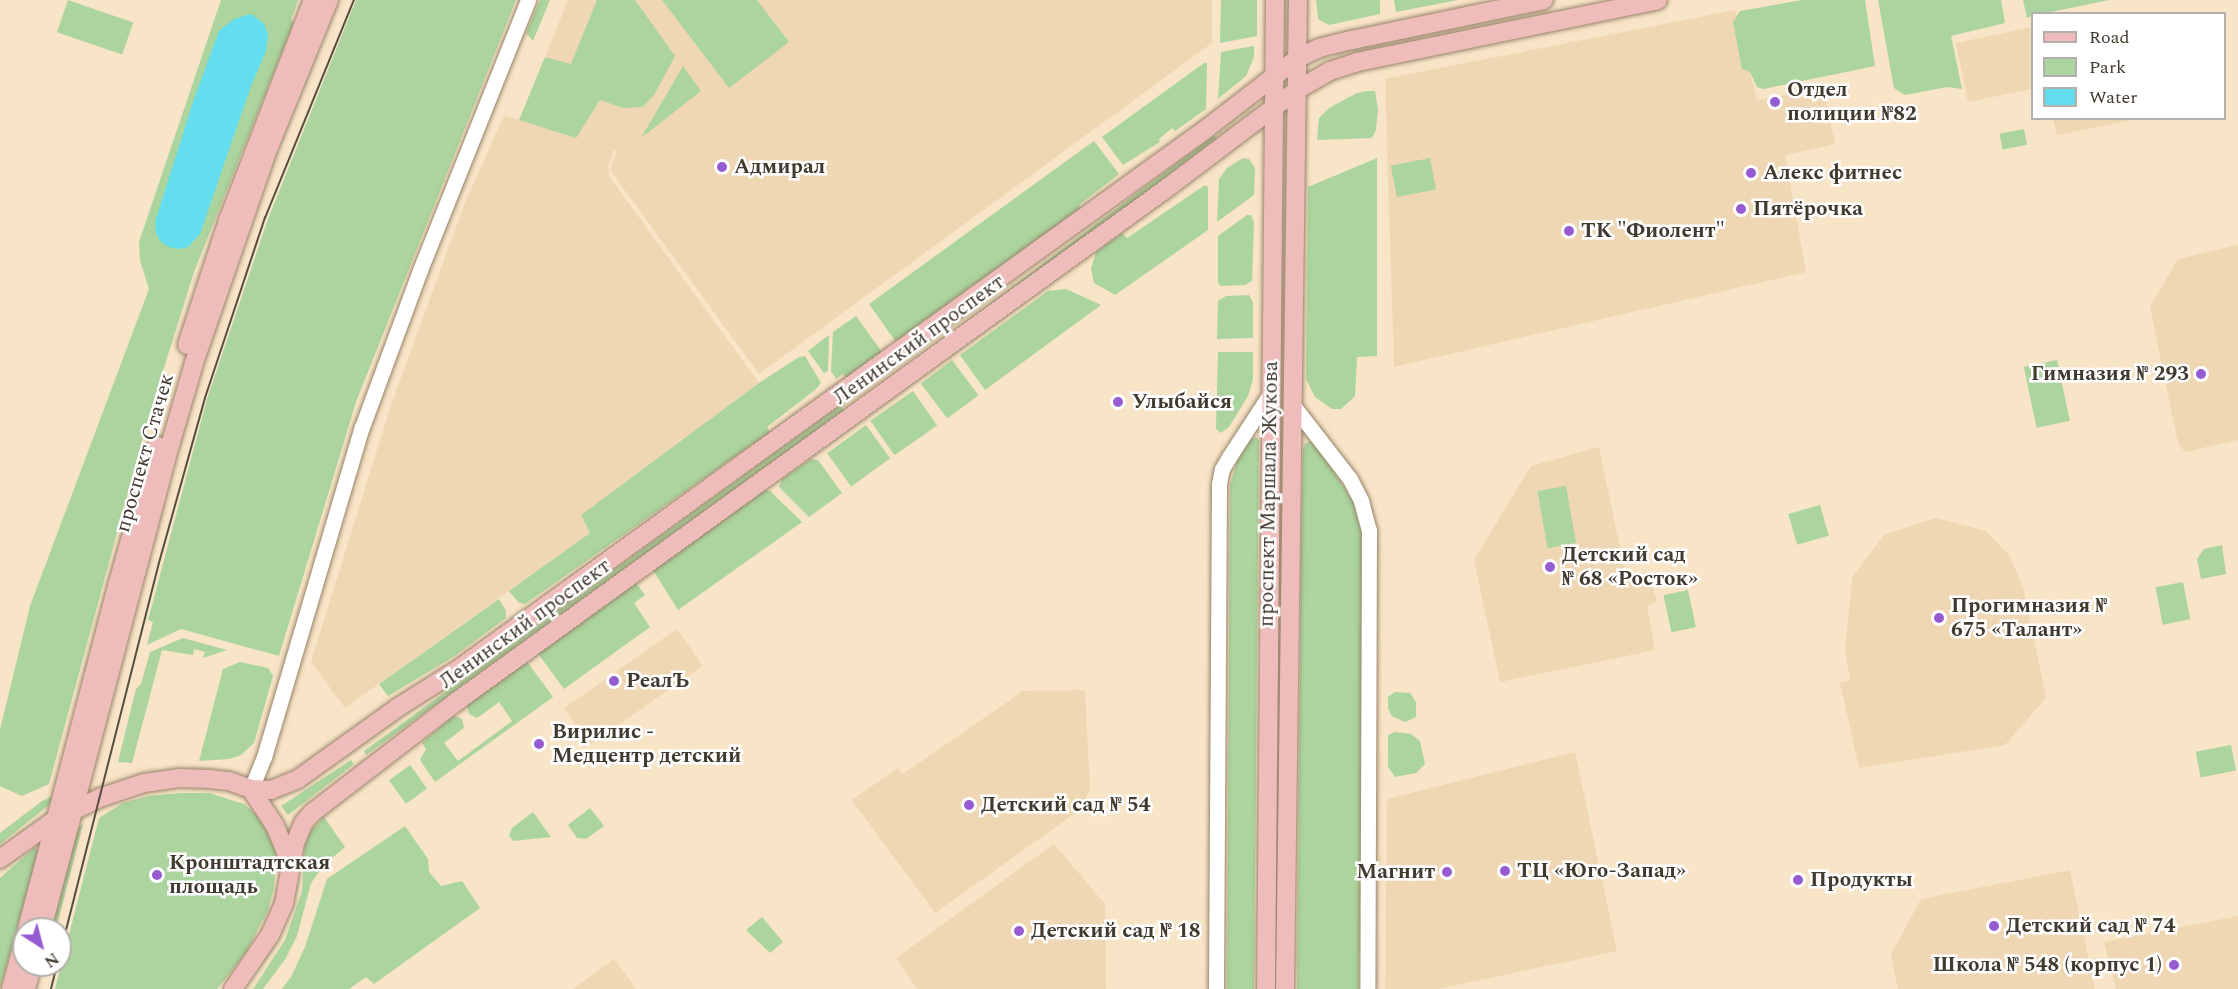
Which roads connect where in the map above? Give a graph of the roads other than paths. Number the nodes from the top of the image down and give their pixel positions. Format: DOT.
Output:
graph roads {
  1 [pos="313,0"];
  2 [pos="329,0"];
  3 [pos="528,0"];
  4 [pos="1275,0"];
  5 [pos="1298,0"];
  6 [pos="1544,0"];
  7 [pos="1658,0"];
  8 [pos="1298,58"];
  9 [pos="1274,76"];
  10 [pos="1297,90"];
  11 [pos="1274,109"];
  12 [pos="1270,394"];
  13 [pos="1293,404"];
  14 [pos="251,789"];
  15 [pos="73,810"];
  16 [pos="56,819"];
  17 [pos="0,859"];
  18 [pos="291,865"];
  19 [pos="30,917"];
  20 [pos="45,917"];
  21 [pos="233,989"];
  22 [pos="1216,989"];
  23 [pos="1266,989"];
  24 [pos="1286,989"];
  25 [pos="1367,989"];
  1 -- 16 [label="main road, проспект Стачек"];
  2 -- 15 [label="main road, проспект Стачек"];
  3 -- 14 [label="street"];
  4 -- 9 [label="main road, проспект Маршала Жукова"];
  5 -- 8 [label="main road, проспект Маршала Жукова"];
  6 -- 8 [label="main road, Ленинский проспект"];
  7 -- 10 [label="main road, Ленинский проспект"];
  8 -- 9 [label="main road, Ленинский проспект"];
  8 -- 10 [label="main road, проспект Маршала Жукова"];
  9 -- 11 [label="main road, проспект Маршала Жукова"];
  9 -- 14 [label="main road, Ленинский проспект"];
  10 -- 11 [label="main road, Ленинский проспект"];
  10 -- 13 [label="main road, проспект Маршала Жукова"];
  11 -- 12 [label="main road, проспект Маршала Жукова"];
  11 -- 18 [label="main road, Ленинский проспект"];
  12 -- 22 [label="street"];
  12 -- 23 [label="main road, проспект Маршала Жукова"];
  13 -- 24 [label="main road, проспект Маршала Жукова"];
  13 -- 25 [label="street"];
  14 -- 15 [label="main road"];
  14 -- 18 [label="main road"];
  15 -- 16 [label="main road"];
  15 -- 20 [label="main road, проспект Стачек"];
  16 -- 17 [label="main road"];
  16 -- 19 [label="main road, проспект Стачек"];
  18 -- 21 [label="main road"];
}
